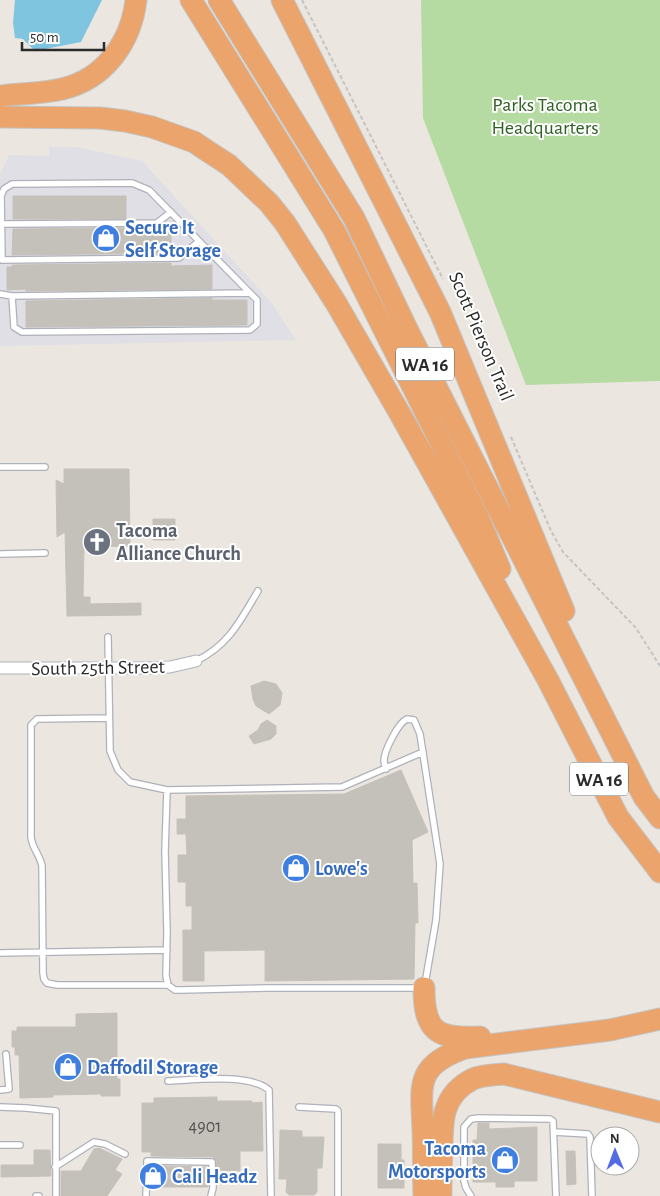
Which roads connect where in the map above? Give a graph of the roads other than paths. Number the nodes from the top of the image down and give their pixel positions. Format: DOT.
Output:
graph roads {
  1 [pos="136,0"];
  2 [pos="191,0"];
  3 [pos="220,0"];
  4 [pos="282,0"];
  5 [pos="0,89"];
  6 [pos="29,93"];
  7 [pos="0,96"];
  8 [pos="0,117"];
  9 [pos="68,117"];
  10 [pos="0,131"];
  11 [pos="171,212"];
  12 [pos="2,224"];
  13 [pos="199,241"];
  14 [pos="250,293"];
  15 [pos="0,294"];
  16 [pos="12,296"];
  17 [pos="0,467"];
  18 [pos="45,467"];
  19 [pos="45,553"];
  20 [pos="0,554"];
  21 [pos="258,591"];
  22 [pos="108,637"];
  23 [pos="196,661"];
  24 [pos="0,668"];
  25 [pos="108,668"];
  26 [pos="548,680"];
  27 [pos="108,718"];
  28 [pos="614,737"];
  29 [pos="423,752"];
  30 [pos="386,769"];
  31 [pos="166,790"];
  32 [pos="660,818"];
  33 [pos="660,872"];
  34 [pos="167,950"];
  35 [pos="44,951"];
  36 [pos="0,953"];
  37 [pos="168,985"];
  38 [pos="424,988"];
  39 [pos="660,1019"];
  40 [pos="513,1041"];
  41 [pos="6,1054"];
  42 [pos="168,1081"];
  43 [pos="0,1090"];
  44 [pos="0,1107"];
  45 [pos="299,1107"];
  46 [pos="660,1112"];
  47 [pos="554,1132"];
  48 [pos="0,1145"];
  49 [pos="20,1145"];
  50 [pos="125,1154"];
  51 [pos="55,1167"];
  52 [pos="56,1196"];
  53 [pos="146,1196"];
  54 [pos="211,1196"];
  55 [pos="271,1196"];
  56 [pos="338,1196"];
  57 [pos="424,1196"];
  58 [pos="441,1196"];
  59 [pos="471,1196"];
  60 [pos="557,1196"];
  61 [pos="592,1196"];
  1 -- 6 [label="highway"];
  2 -- 26 [label="highway, WA 16"];
  3 -- 28 [label="highway, WA 16"];
  4 -- 28 [label="highway"];
  5 -- 6 [label="highway"];
  6 -- 7 [label="highway"];
  8 -- 9 [label="highway"];
  9 -- 10 [label="highway"];
  9 -- 26 [label="highway"];
  11 -- 12 [label="lane"];
  11 -- 12 [label="lane"];
  11 -- 13 [label="lane"];
  12 -- 13 [label="lane"];
  13 -- 14 [label="lane"];
  14 -- 16 [label="lane"];
  14 -- 16 [label="lane"];
  15 -- 16 [label="lane"];
  17 -- 18 [label="lane"];
  19 -- 20 [label="lane"];
  21 -- 23 [label="lane"];
  22 -- 25 [label="lane"];
  23 -- 25 [label="street, South 25th Street"];
  24 -- 25 [label="street, South 25th Street"];
  25 -- 27 [label="lane"];
  26 -- 33 [label="highway, WA 16"];
  27 -- 31 [label="lane"];
  27 -- 35 [label="lane"];
  28 -- 32 [label="highway, WA 16"];
  29 -- 30 [label="lane"];
  29 -- 30 [label="lane"];
  29 -- 38 [label="lane"];
  30 -- 31 [label="lane"];
  31 -- 34 [label="lane"];
  34 -- 35 [label="lane"];
  34 -- 37 [label="lane"];
  35 -- 36 [label="lane"];
  35 -- 37 [label="lane"];
  37 -- 38 [label="lane"];
  38 -- 40 [label="highway"];
  39 -- 40 [label="highway"];
  40 -- 57 [label="highway"];
  41 -- 43 [label="lane"];
  42 -- 55 [label="lane"];
  44 -- 51 [label="lane"];
  45 -- 56 [label="lane"];
  46 -- 58 [label="highway"];
  47 -- 59 [label="lane"];
  47 -- 60 [label="lane"];
  47 -- 61 [label="lane"];
  48 -- 49 [label="lane"];
  50 -- 51 [label="lane"];
  51 -- 52 [label="lane"];
  53 -- 54 [label="lane"];
}
